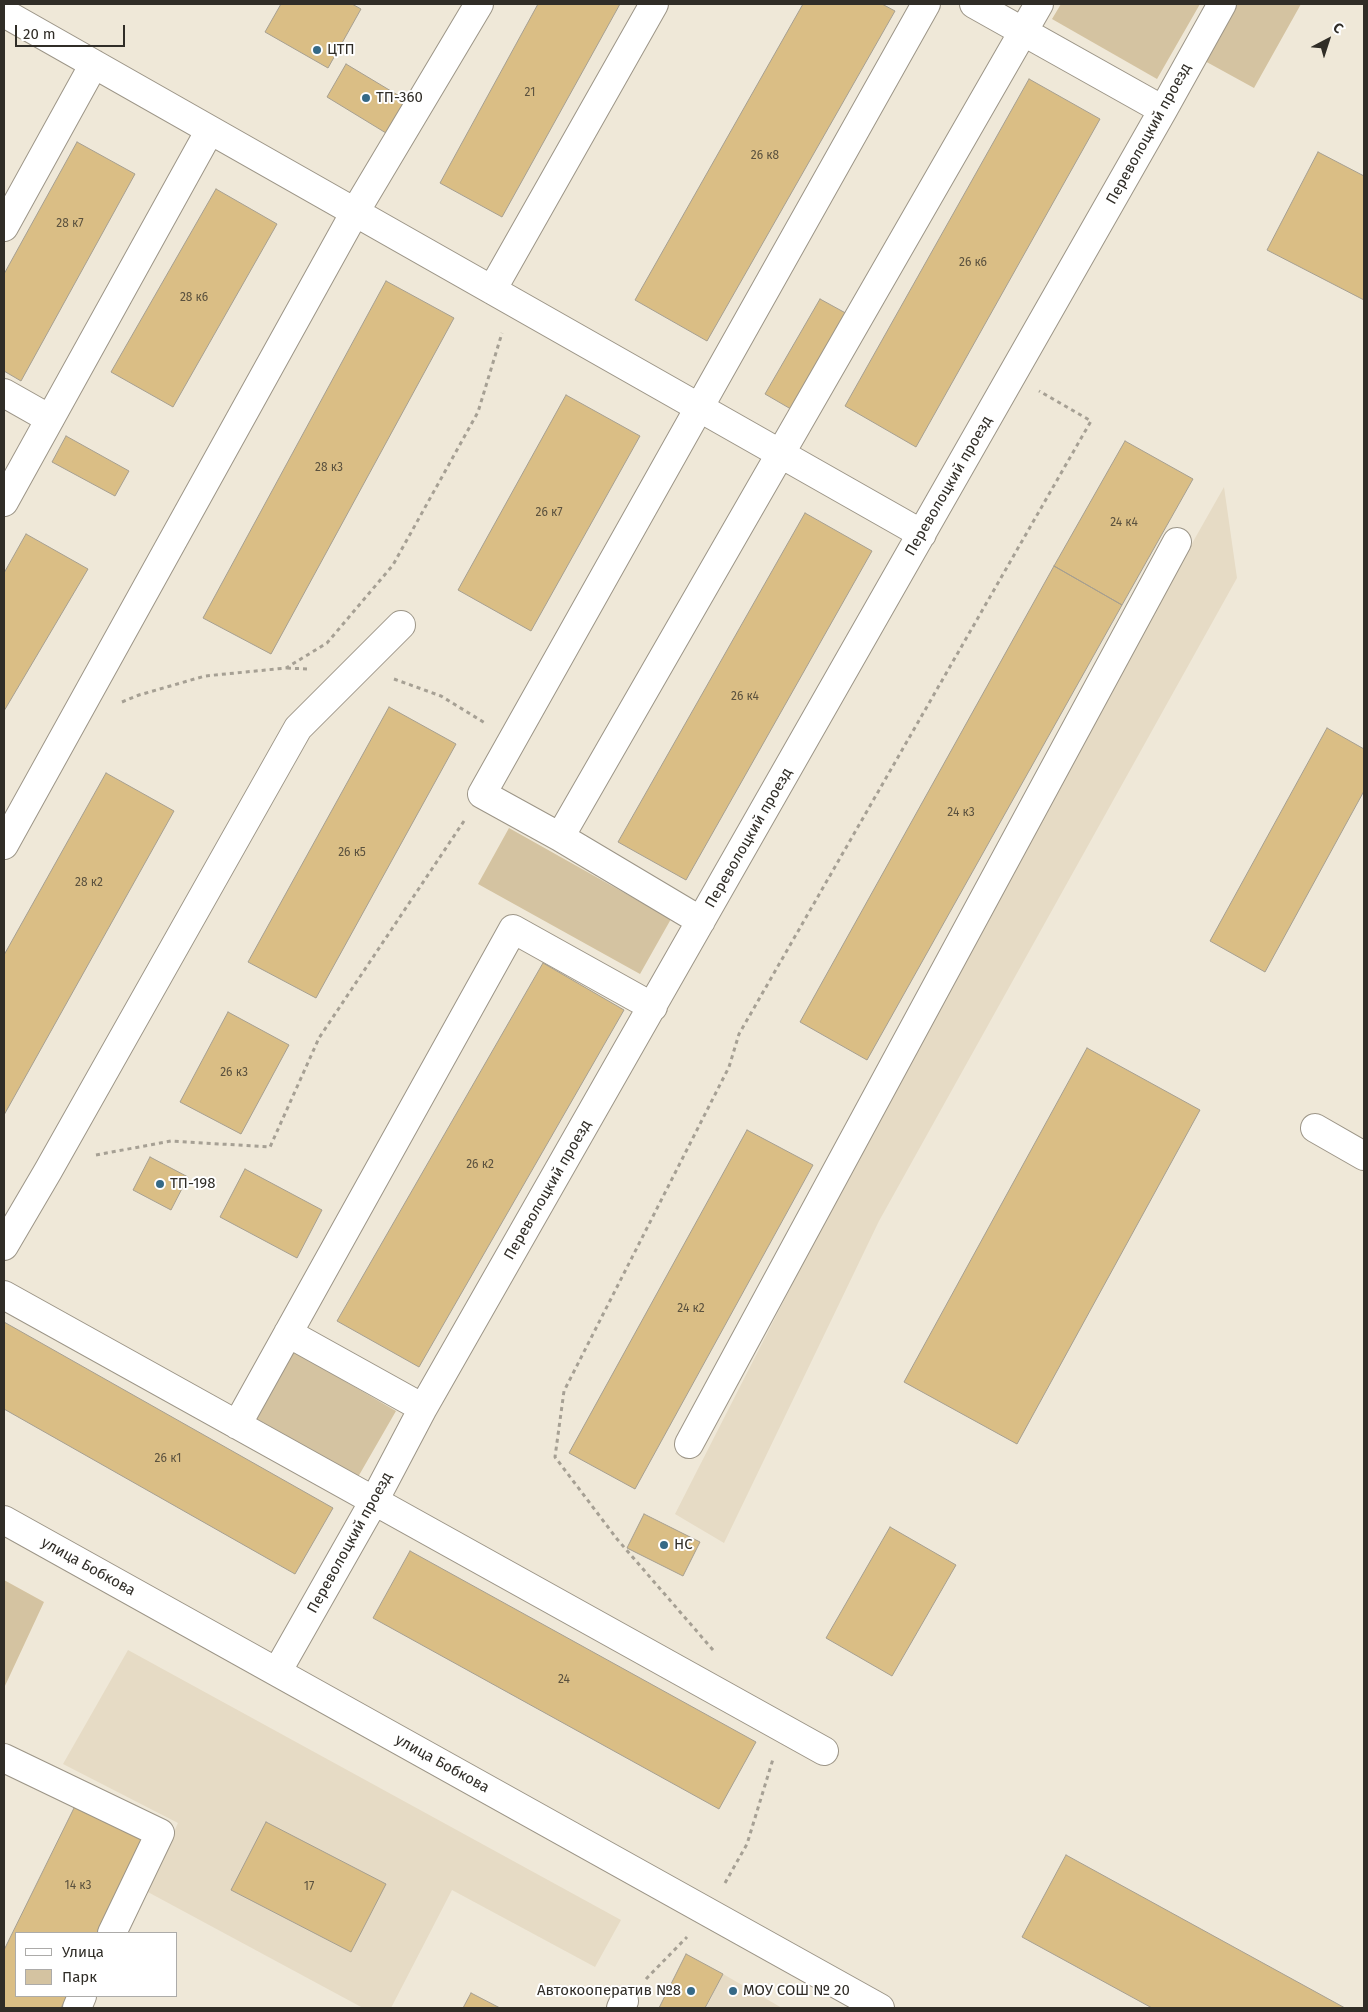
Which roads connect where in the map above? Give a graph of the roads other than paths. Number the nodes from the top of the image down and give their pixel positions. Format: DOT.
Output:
graph roads {
  1 [pos="480,4"];
  2 [pos="654,4"];
  3 [pos="926,4"];
  4 [pos="974,4"];
  5 [pos="1039,4"];
  6 [pos="1222,4"];
  7 [pos="4,12"];
  8 [pos="1023,32"];
  9 [pos="94,64"];
  10 [pos="1163,110"];
  11 [pos="210,130"];
  12 [pos="355,212"];
  13 [pos="4,228"];
  14 [pos="504,296"];
  15 [pos="4,393"];
  16 [pos="699,408"];
  17 [pos="50,419"];
  18 [pos="780,454"];
  19 [pos="4,502"];
  20 [pos="922,534"];
  21 [pos="1177,542"];
  22 [pos="400,625"];
  23 [pos="560,837"];
  24 [pos="4,845"];
  25 [pos="702,921"];
  26 [pos="653,1007"];
  27 [pos="1315,1128"];
  28 [pos="1364,1156"];
  29 [pos="4,1246"];
  30 [pos="4,1295"];
  31 [pos="288,1333"];
  32 [pos="423,1408"];
  33 [pos="237,1425"];
  34 [pos="689,1444"];
  35 [pos="374,1501"];
  36 [pos="4,1520"];
  37 [pos="277,1672"];
  38 [pos="824,1752"];
  39 [pos="4,1758"];
  40 [pos="112,1932"];
  41 [pos="880,2008"];
  1 -- 12 [label="street"];
  2 -- 14 [label="street"];
  3 -- 16 [label="street"];
  4 -- 8 [label="street"];
  5 -- 8 [label="street"];
  6 -- 10 [label="street, Переволоцкий проезд"];
  7 -- 9 [label="street"];
  8 -- 10 [label="street"];
  8 -- 18 [label="street"];
  9 -- 11 [label="street"];
  9 -- 13 [label="street"];
  10 -- 20 [label="street, Переволоцкий проезд"];
  11 -- 12 [label="street"];
  11 -- 17 [label="street"];
  12 -- 14 [label="street"];
  12 -- 24 [label="street"];
  14 -- 16 [label="street"];
  15 -- 17 [label="street"];
  16 -- 18 [label="street"];
  16 -- 23 [label="street"];
  17 -- 19 [label="street"];
  18 -- 20 [label="street"];
  18 -- 23 [label="street"];
  20 -- 25 [label="street, Переволоцкий проезд"];
  21 -- 34 [label="street"];
  22 -- 29 [label="street"];
  23 -- 25 [label="street"];
  25 -- 26 [label="street, Переволоцкий проезд"];
  26 -- 31 [label="street"];
  26 -- 32 [label="street, Переволоцкий проезд"];
  27 -- 28 [label="street"];
  30 -- 33 [label="street"];
  31 -- 32 [label="street"];
  31 -- 33 [label="street"];
  32 -- 35 [label="street, Переволоцкий проезд"];
  33 -- 35 [label="street"];
  35 -- 37 [label="street, Переволоцкий проезд"];
  35 -- 38 [label="street"];
  36 -- 37 [label="street, улица Бобкова"];
  37 -- 41 [label="street, улица Бобкова"];
  39 -- 40 [label="street"];
}
